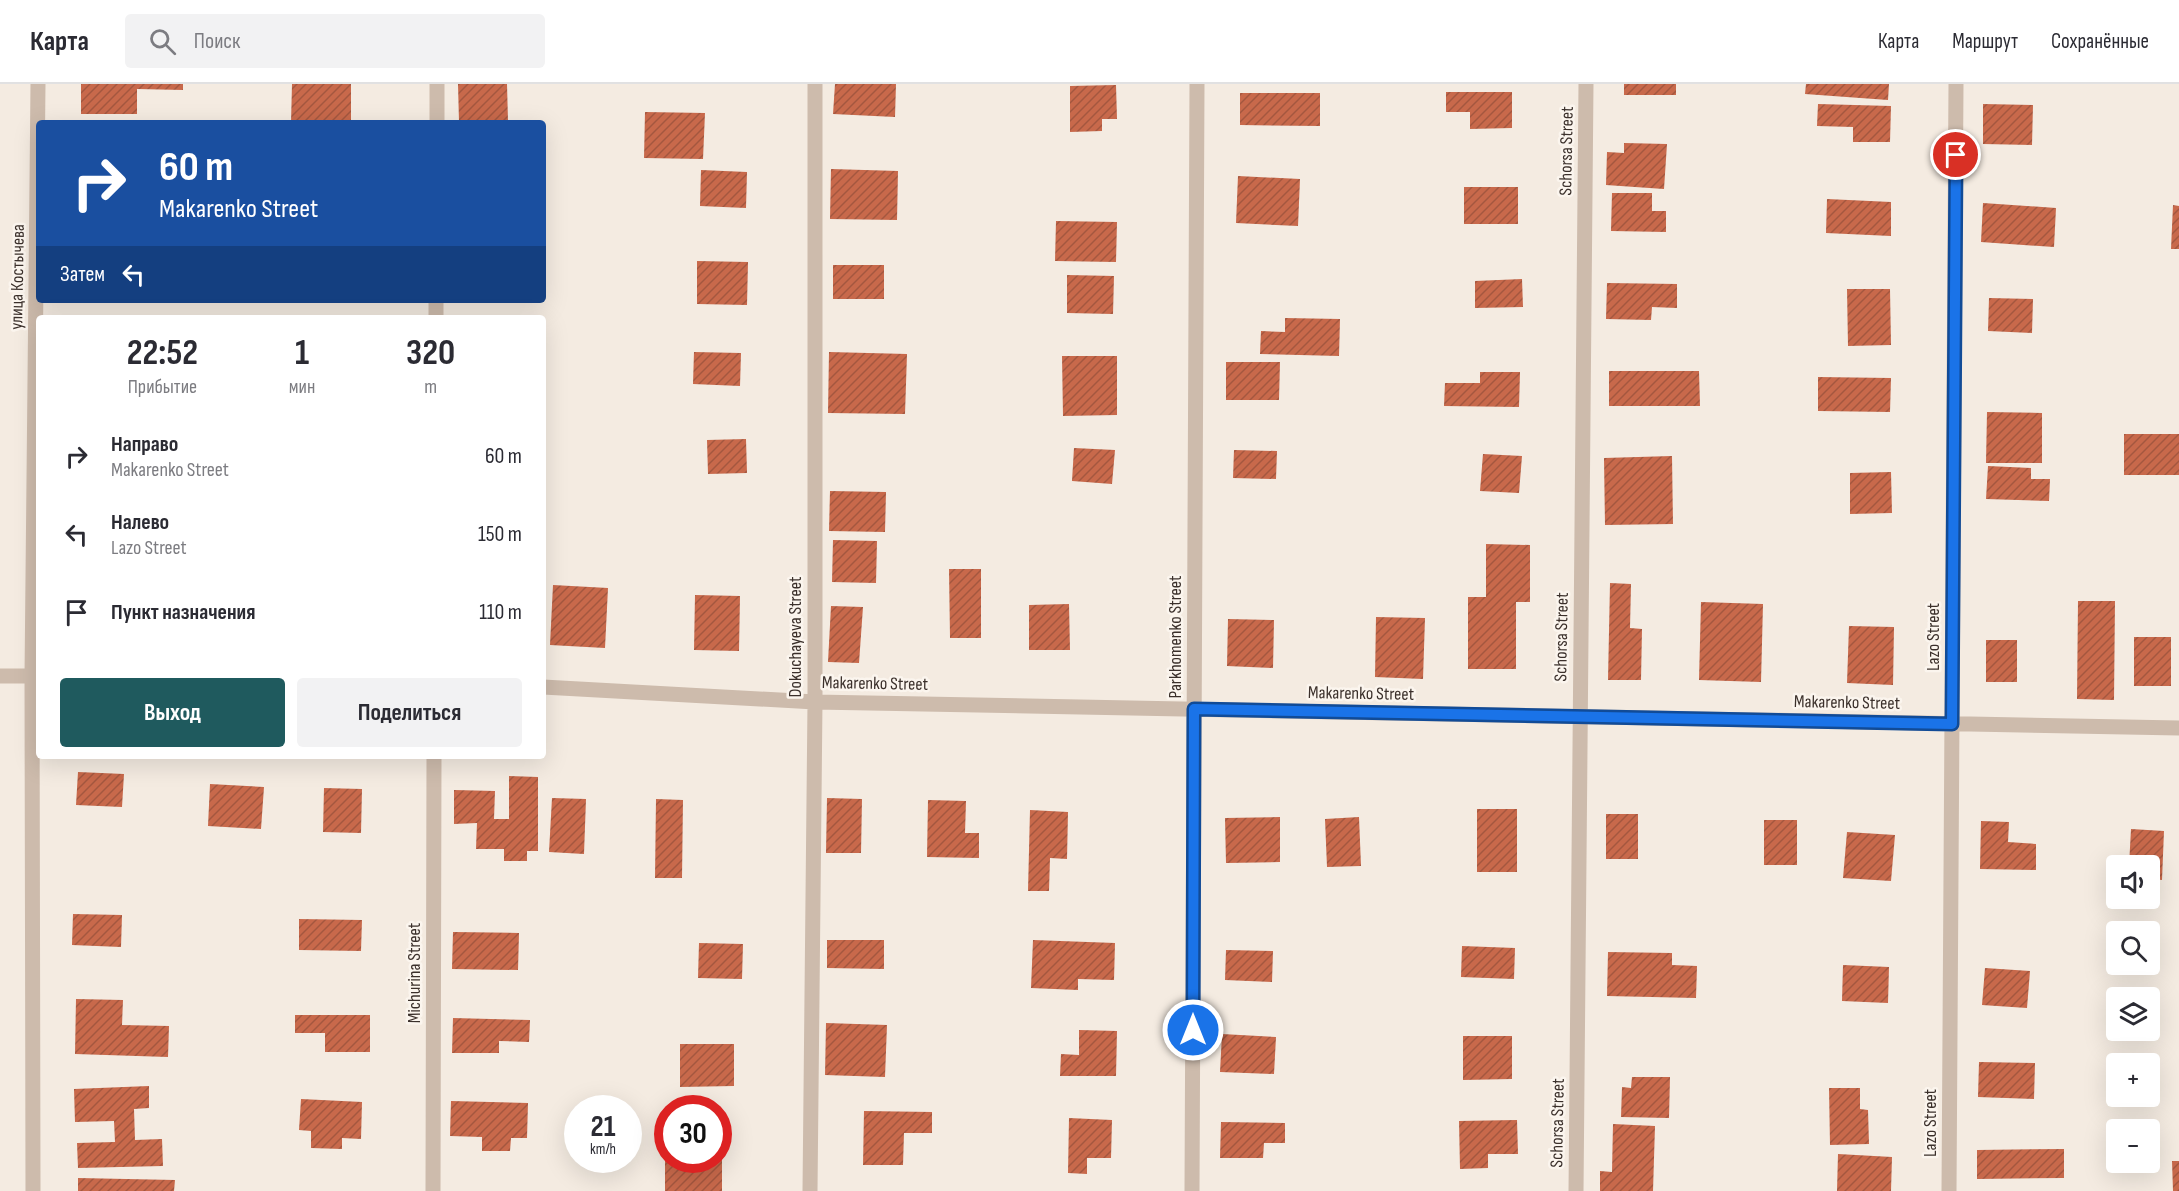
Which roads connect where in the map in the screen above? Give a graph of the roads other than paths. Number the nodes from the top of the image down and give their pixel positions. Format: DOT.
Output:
graph roads {
  1 [pos="38,84"];
  2 [pos="437,84"];
  3 [pos="815,84"];
  4 [pos="1197,84"];
  5 [pos="1586,84"];
  6 [pos="1956,84"];
  7 [pos="38,120"];
  8 [pos="437,120"];
  9 [pos="36,479"];
  10 [pos="0,676"];
  11 [pos="35,676"];
  12 [pos="546,687"];
  13 [pos="814,702"];
  14 [pos="1194,709"];
  15 [pos="1580,717"];
  16 [pos="1952,724"];
  17 [pos="2179,729"];
  18 [pos="434,759"];
  19 [pos="33,1191"];
  20 [pos="433,1191"];
  21 [pos="810,1191"];
  22 [pos="1192,1191"];
  23 [pos="1576,1191"];
  24 [pos="1949,1191"];
  1 -- 7 [label="street, улица Костычева"];
  2 -- 8 [label="street"];
  3 -- 13 [label="street, Dokuchayeva Street"];
  4 -- 14 [label="street, Parkhomenko Street"];
  5 -- 15 [label="street, Schorsa Street"];
  6 -- 16 [label="street, Lazo Street"];
  9 -- 11 [label="street, улица Костычева"];
  10 -- 11 [label="street"];
  11 -- 19 [label="street, улица Костычева"];
  12 -- 13 [label="street, Makarenko Street"];
  13 -- 14 [label="street, Makarenko Street"];
  13 -- 21 [label="street, Dokuchayeva Street"];
  14 -- 15 [label="street, Makarenko Street"];
  14 -- 22 [label="street, Parkhomenko Street"];
  15 -- 16 [label="street, Makarenko Street"];
  15 -- 23 [label="street, Schorsa Street"];
  16 -- 17 [label="street, Makarenko Street"];
  16 -- 24 [label="street, Lazo Street"];
  18 -- 20 [label="street, Michurina Street"];
}
